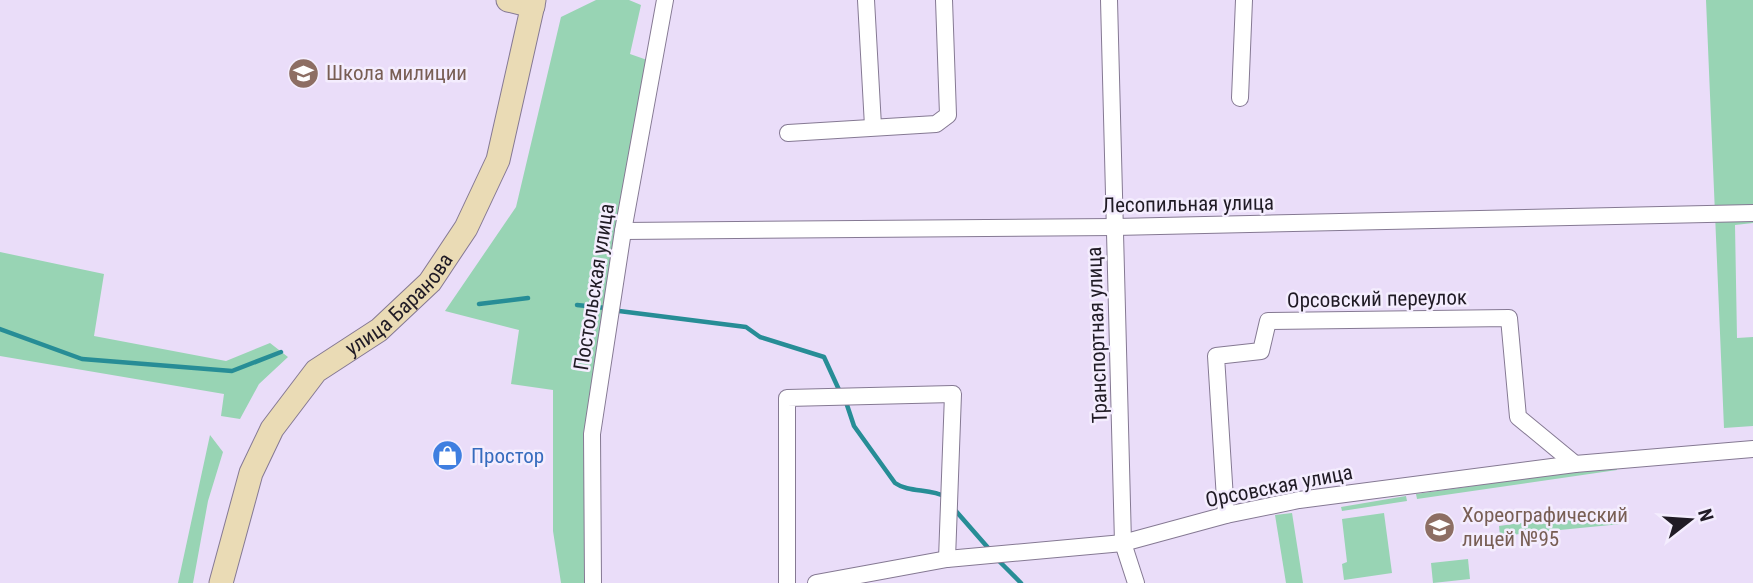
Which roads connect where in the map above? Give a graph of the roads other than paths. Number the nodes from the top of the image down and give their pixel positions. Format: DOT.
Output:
graph roads {
  1 [pos="508,0"];
  2 [pos="665,0"];
  3 [pos="866,0"];
  4 [pos="944,0"];
  5 [pos="1109,0"];
  6 [pos="1244,0"];
  7 [pos="536,2"];
  8 [pos="1240,98"];
  9 [pos="873,126"];
  10 [pos="788,133"];
  11 [pos="1753,213"];
  12 [pos="1115,227"];
  13 [pos="624,231"];
  14 [pos="1753,449"];
  15 [pos="1574,464"];
  16 [pos="1226,515"];
  17 [pos="1123,543"];
  18 [pos="947,559"];
  19 [pos="221,583"];
  20 [pos="593,583"];
  21 [pos="787,583"];
  22 [pos="816,583"];
  23 [pos="1136,583"];
  1 -- 7 [label="main road"];
  2 -- 13 [label="street, Постольская улица"];
  3 -- 9 [label="street"];
  4 -- 9 [label="street"];
  5 -- 12 [label="street, Транспортная улица"];
  6 -- 8 [label="street"];
  7 -- 19 [label="main road, улица Баранова"];
  9 -- 10 [label="street"];
  11 -- 12 [label="street, Лесопильная улица"];
  12 -- 13 [label="street, Лесопильная улица"];
  12 -- 17 [label="street, Транспортная улица"];
  13 -- 20 [label="street, Постольская улица"];
  14 -- 15 [label="street, Орсовская улица"];
  15 -- 16 [label="street, Орсовская улица"];
  15 -- 16 [label="street, Орсовский переулок"];
  16 -- 17 [label="street, Орсовская улица"];
  17 -- 18 [label="street, Орсовская улица"];
  17 -- 23 [label="street, Транспортная улица"];
  18 -- 21 [label="street"];
  18 -- 22 [label="street, Орсовская улица"];
}
